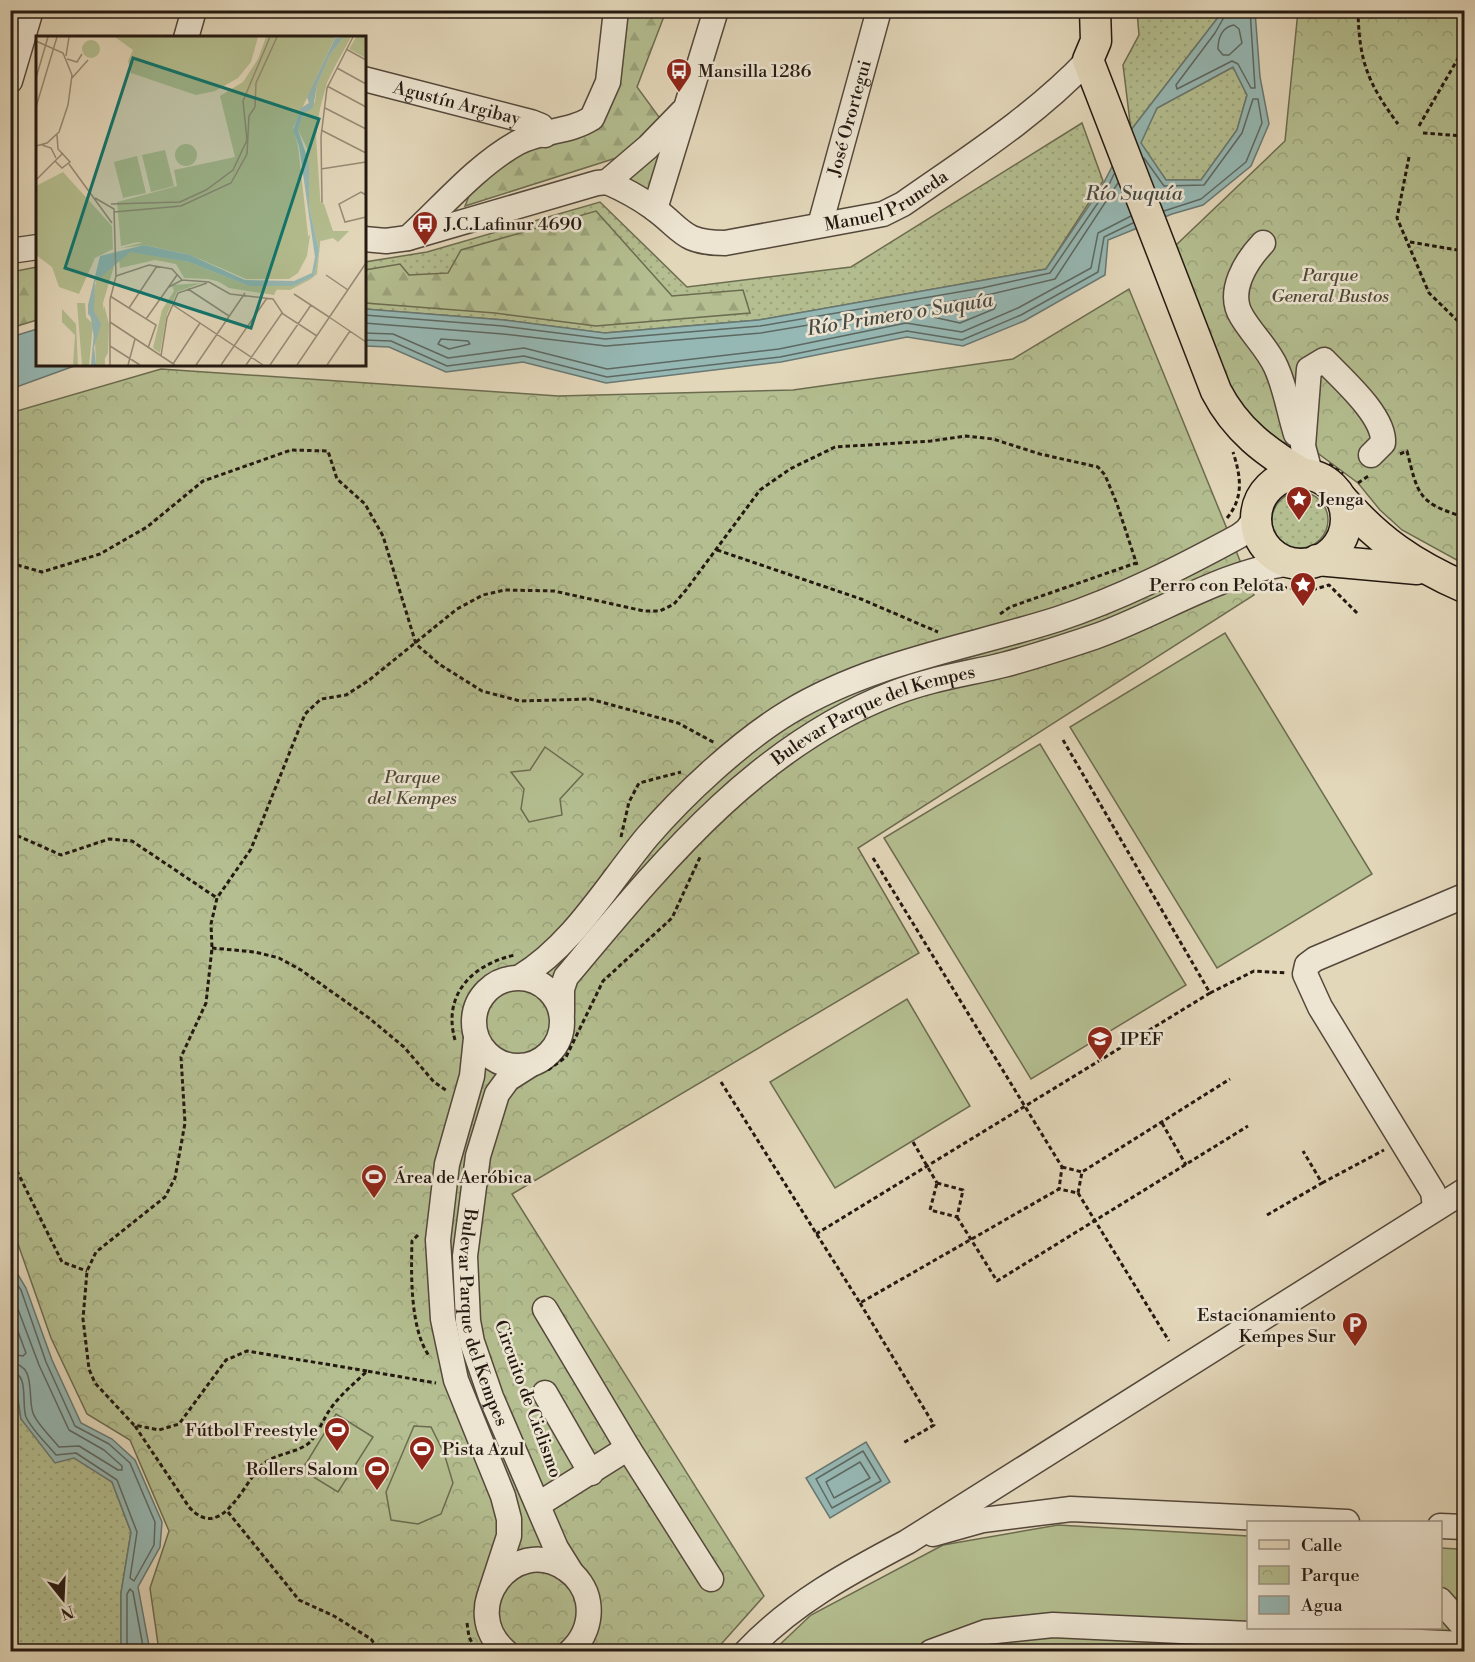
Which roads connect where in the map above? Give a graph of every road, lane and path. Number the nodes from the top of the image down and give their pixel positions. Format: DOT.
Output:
graph roads {
  1 [pos="31,10"];
  2 [pos="616,10"];
  3 [pos="716,10"];
  4 [pos="879,10"];
  5 [pos="1095,10"];
  6 [pos="1358,10"];
  7 [pos="1454,10"];
  8 [pos="1464,23"];
  9 [pos="1464,48"];
  10 [pos="1088,60"];
  11 [pos="366,80"];
  12 [pos="10,81"];
  13 [pos="686,108"];
  14 [pos="1398,124"];
  15 [pos="1419,126"];
  16 [pos="1423,134"];
  17 [pos="545,135"];
  18 [pos="1464,136"];
  19 [pos="1409,157"];
  20 [pos="607,182"];
  21 [pos="655,209"];
  22 [pos="820,225"];
  23 [pos="408,238"];
  24 [pos="366,239"];
  25 [pos="1409,242"];
  26 [pos="1263,243"];
  27 [pos="36,247"];
  28 [pos="10,251"];
  29 [pos="1464,251"];
  30 [pos="1464,327"];
  31 [pos="1235,437"];
  32 [pos="1379,462"];
  33 [pos="1306,465"];
  34 [pos="1346,493"];
  35 [pos="1258,510"];
  36 [pos="1464,518"];
  37 [pos="1224,522"];
  38 [pos="717,550"];
  39 [pos="1305,562"];
  40 [pos="10,563"];
  41 [pos="1146,567"];
  42 [pos="1426,570"];
  43 [pos="1269,586"];
  44 [pos="1464,586"];
  45 [pos="1359,615"];
  46 [pos="940,633"];
  47 [pos="416,644"];
  48 [pos="1063,740"];
  49 [pos="720,745"];
  50 [pos="10,839"];
  51 [pos="701,855"];
  52 [pos="873,858"];
  53 [pos="1464,896"];
  54 [pos="217,898"];
  55 [pos="1464,913"];
  56 [pos="212,948"];
  57 [pos="519,966"];
  58 [pos="1305,974"];
  59 [pos="1210,993"];
  60 [pos="1320,1007"];
  61 [pos="562,1013"];
  62 [pos="466,1041"];
  63 [pos="536,1070"];
  64 [pos="1230,1079"];
  65 [pos="721,1082"];
  66 [pos="453,1086"];
  67 [pos="1025,1106"];
  68 [pos="1162,1124"];
  69 [pos="1248,1126"];
  70 [pos="1401,1140"];
  71 [pos="913,1142"];
  72 [pos="1303,1151"];
  73 [pos="10,1157"];
  74 [pos="1186,1165"];
  75 [pos="926,1167"];
  76 [pos="1062,1167"];
  77 [pos="1082,1172"];
  78 [pos="937,1183"];
  79 [pos="1322,1183"];
  80 [pos="1059,1189"];
  81 [pos="1464,1191"];
  82 [pos="1078,1193"];
  83 [pos="1436,1207"];
  84 [pos="1267,1215"];
  85 [pos="957,1217"];
  86 [pos="1096,1222"];
  87 [pos="816,1234"];
  88 [pos="971,1240"];
  89 [pos="87,1271"];
  90 [pos="860,1303"];
  91 [pos="545,1309"];
  92 [pos="1169,1341"];
  93 [pos="367,1371"];
  94 [pos="443,1384"];
  95 [pos="545,1393"];
  96 [pos="135,1425"];
  97 [pos="903,1443"];
  98 [pos="628,1448"];
  99 [pos="591,1473"];
  100 [pos="539,1504"];
  101 [pos="228,1512"];
  102 [pos="1326,1521"];
  103 [pos="1442,1526"];
  104 [pos="1464,1527"];
  105 [pos="907,1542"];
  106 [pos="571,1572"];
  107 [pos="711,1579"];
  108 [pos="490,1591"];
  109 [pos="1442,1602"];
  110 [pos="1464,1627"];
  111 [pos="1464,1644"];
  112 [pos="572,1650"];
  113 [pos="381,1652"];
  114 [pos="506,1652"];
  115 [pos="747,1652"];
  116 [pos="931,1652"];
  1 -- 12 [label="street"];
  2 -- 17 [label="street"];
  3 -- 13 [label="street"];
  4 -- 22 [label="street, José Orortegui"];
  5 -- 10 [label="main road"];
  6 -- 14 [label="path"];
  7 -- 8 [label="path"];
  9 -- 15 [label="path"];
  10 -- 22 [label="street, Manuel Pruneda"];
  10 -- 31 [label="main road"];
  11 -- 17 [label="street, Agustín Argibay"];
  13 -- 20 [label="street"];
  13 -- 21 [label="street"];
  16 -- 18 [label="path"];
  17 -- 23 [label="street"];
  19 -- 25 [label="path"];
  20 -- 21 [label="street, Manuel Pruneda"];
  20 -- 23 [label="street"];
  21 -- 22 [label="street, Manuel Pruneda"];
  23 -- 24 [label="street"];
  25 -- 29 [label="path"];
  25 -- 30 [label="path"];
  26 -- 33 [label="street"];
  27 -- 28 [label="street"];
  31 -- 33 [label="main road"];
  31 -- 35 [label="main road"];
  31 -- 37 [label="path"];
  32 -- 33 [label="street"];
  32 -- 34 [label="path"];
  32 -- 36 [label="path"];
  33 -- 34 [label="main road"];
  33 -- 35 [label="main road"];
  34 -- 39 [label="main road"];
  34 -- 42 [label="main road"];
  35 -- 39 [label="main road"];
  35 -- 57 [label="street, Bulevar Parque del Kempes"];
  38 -- 41 [label="path"];
  38 -- 46 [label="path"];
  38 -- 47 [label="path"];
  39 -- 42 [label="main road"];
  39 -- 61 [label="street, Bulevar Parque del Kempes"];
  40 -- 47 [label="path"];
  42 -- 44 [label="main road"];
  43 -- 45 [label="path"];
  47 -- 49 [label="path"];
  47 -- 54 [label="path"];
  48 -- 59 [label="path"];
  50 -- 54 [label="path"];
  51 -- 63 [label="path"];
  52 -- 67 [label="path"];
  53 -- 58 [label="street"];
  54 -- 56 [label="path"];
  55 -- 60 [label="street"];
  56 -- 66 [label="path"];
  56 -- 89 [label="path"];
  57 -- 61 [label="street"];
  57 -- 62 [label="street"];
  57 -- 62 [label="path"];
  58 -- 59 [label="path"];
  58 -- 60 [label="street"];
  59 -- 67 [label="path"];
  60 -- 70 [label="street"];
  61 -- 63 [label="street"];
  62 -- 63 [label="street"];
  62 -- 108 [label="street, Bulevar Parque del Kempes"];
  63 -- 100 [label="street, Bulevar Parque del Kempes"];
  64 -- 68 [label="path"];
  65 -- 87 [label="path"];
  67 -- 75 [label="path"];
  67 -- 76 [label="path"];
  68 -- 74 [label="path"];
  68 -- 77 [label="path"];
  69 -- 74 [label="path"];
  70 -- 79 [label="path"];
  70 -- 83 [label="street"];
  71 -- 75 [label="path"];
  72 -- 79 [label="path"];
  73 -- 89 [label="path"];
  74 -- 86 [label="path"];
  75 -- 78 [label="path"];
  75 -- 87 [label="path"];
  76 -- 77 [label="path"];
  76 -- 80 [label="path"];
  77 -- 82 [label="path"];
  78 -- 85 [label="path"];
  78 -- 85 [label="path"];
  79 -- 84 [label="path"];
  80 -- 82 [label="path"];
  80 -- 88 [label="path"];
  81 -- 83 [label="street"];
  82 -- 86 [label="path"];
  83 -- 105 [label="street"];
  85 -- 88 [label="path"];
  86 -- 88 [label="path"];
  86 -- 92 [label="path"];
  87 -- 90 [label="path"];
  88 -- 90 [label="path"];
  89 -- 96 [label="path"];
  90 -- 97 [label="path"];
  91 -- 98 [label="street"];
  93 -- 94 [label="path"];
  93 -- 96 [label="path"];
  93 -- 101 [label="path"];
  95 -- 99 [label="street"];
  96 -- 101 [label="path"];
  98 -- 99 [label="street"];
  98 -- 107 [label="street"];
  99 -- 100 [label="street"];
  100 -- 106 [label="street, Bulevar Parque del Kempes"];
  101 -- 113 [label="path"];
  102 -- 105 [label="street"];
  103 -- 104 [label="street"];
  105 -- 115 [label="street"];
  106 -- 108 [label="street"];
  106 -- 112 [label="street, Bulevar Parque del Kempes"];
  108 -- 114 [label="street, Bulevar Parque del Kempes"];
  109 -- 110 [label="street"];
  111 -- 116 [label="street"];
}
